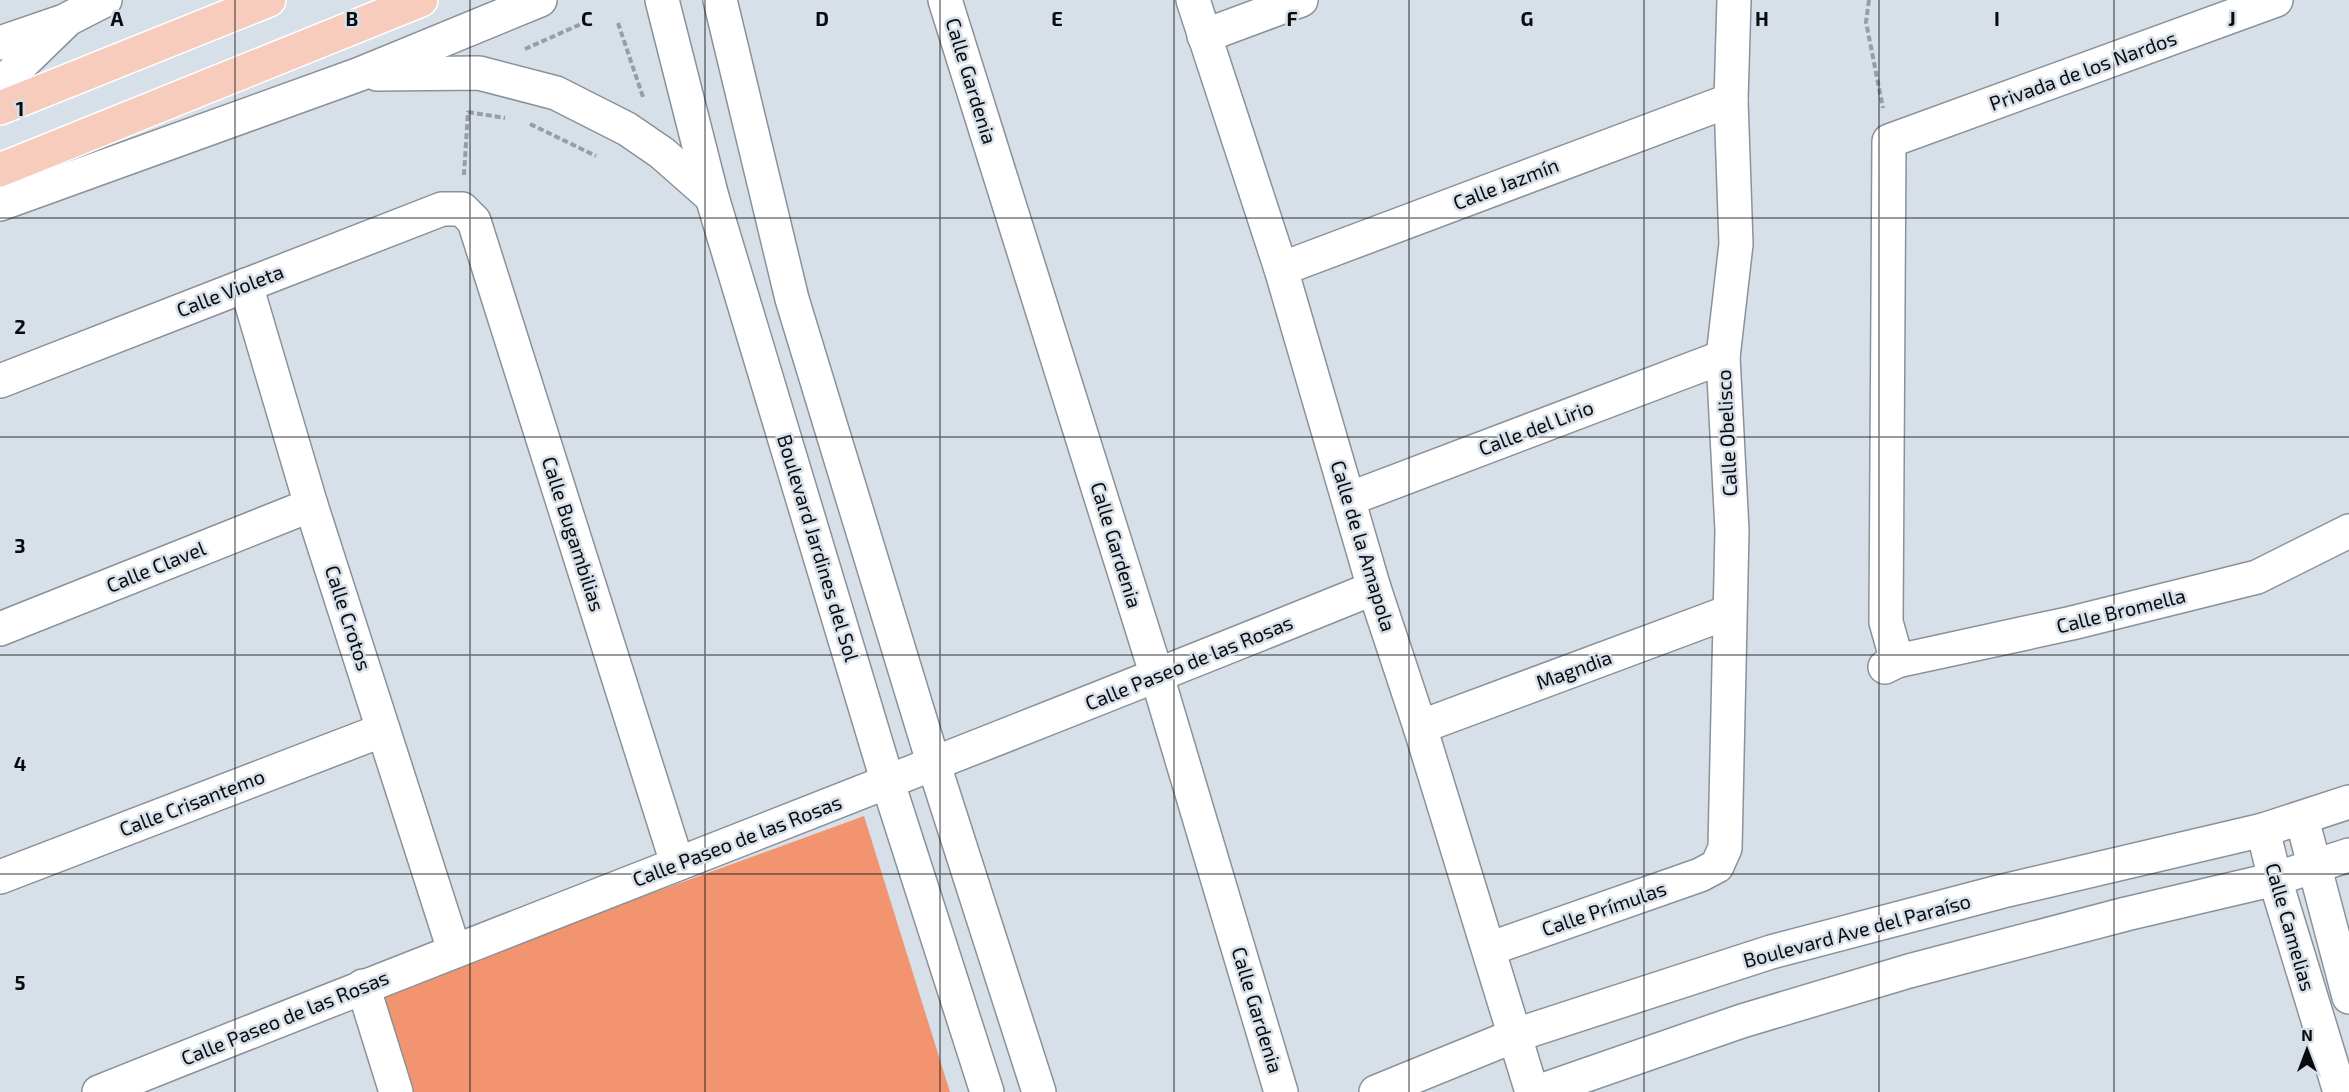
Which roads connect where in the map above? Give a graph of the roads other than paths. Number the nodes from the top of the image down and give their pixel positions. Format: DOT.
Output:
graph roads {
  1 [pos="105,0"];
  2 [pos="269,0"];
  3 [pos="421,0"];
  4 [pos="540,0"];
  5 [pos="662,0"];
  6 [pos="720,0"];
  7 [pos="945,0"];
  8 [pos="1193,0"];
  9 [pos="1300,0"];
  10 [pos="1734,0"];
  11 [pos="2276,0"];
  12 [pos="69,19"];
  13 [pos="1204,36"];
  14 [pos="0,43"];
  15 [pos="360,74"];
  16 [pos="0,86"];
  17 [pos="1731,99"];
  18 [pos="0,108"];
  19 [pos="0,170"];
  20 [pos="712,197"];
  21 [pos="0,204"];
  22 [pos="462,209"];
  23 [pos="1281,269"];
  24 [pos="246,285"];
  25 [pos="1723,357"];
  26 [pos="0,381"];
  27 [pos="1349,499"];
  28 [pos="311,505"];
  29 [pos="2349,531"];
  30 [pos="1374,588"];
  31 [pos="1729,612"];
  32 [pos="0,629"];
  33 [pos="1891,664"];
  34 [pos="1157,676"];
  35 [pos="1420,727"];
  36 [pos="383,730"];
  37 [pos="934,765"];
  38 [pos="888,783"];
  39 [pos="2349,802"];
  40 [pos="2302,819"];
  41 [pos="2263,830"];
  42 [pos="2349,855"];
  43 [pos="677,863"];
  44 [pos="1717,866"];
  45 [pos="2314,868"];
  46 [pos="0,877"];
  47 [pos="2275,879"];
  48 [pos="1489,949"];
  49 [pos="454,950"];
  50 [pos="363,986"];
  51 [pos="2349,997"];
  52 [pos="1516,1035"];
  53 [pos="99,1092"];
  54 [pos="396,1092"];
  55 [pos="987,1092"];
  56 [pos="1039,1092"];
  57 [pos="1281,1092"];
  58 [pos="1376,1092"];
  59 [pos="1534,1092"];
  60 [pos="2340,1092"];
  1 -- 12 [label="street"];
  2 -- 18 [label="main road"];
  3 -- 19 [label="main road"];
  4 -- 15 [label="street"];
  5 -- 20 [label="street, Boulevard Jardines del Sol"];
  6 -- 37 [label="street"];
  7 -- 34 [label="street, Calle Gardenia"];
  8 -- 13 [label="street, Calle de la Amapola"];
  9 -- 13 [label="street"];
  10 -- 17 [label="street, Calle Obelisco"];
  11 -- 33 [label="street, Privada de los Nardos"];
  12 -- 14 [label="street"];
  12 -- 16 [label="street"];
  13 -- 23 [label="street, Calle de la Amapola"];
  15 -- 20 [label="street"];
  15 -- 21 [label="street"];
  17 -- 23 [label="street, Calle Jazmín"];
  17 -- 25 [label="street, Calle Obelisco"];
  20 -- 38 [label="street, Boulevard Jardines del Sol"];
  22 -- 24 [label="street, Calle Violeta"];
  22 -- 43 [label="street, Calle Bugambilias"];
  23 -- 27 [label="street, Calle de la Amapola"];
  24 -- 26 [label="street, Calle Violeta"];
  24 -- 28 [label="street, Calle Crotos"];
  25 -- 27 [label="street, Calle del Lirio"];
  25 -- 31 [label="street, Calle Obelisco"];
  27 -- 30 [label="street, Calle de la Amapola"];
  28 -- 32 [label="street, Calle Clavel"];
  28 -- 36 [label="street, Calle Crotos"];
  29 -- 33 [label="street, Calle Bromella"];
  30 -- 34 [label="street, Calle Paseo de las Rosas"];
  30 -- 35 [label="street, Calle de la Amapola"];
  31 -- 35 [label="street, Magndia"];
  31 -- 44 [label="street, Calle Obelisco"];
  34 -- 37 [label="street, Calle Paseo de las Rosas"];
  34 -- 57 [label="street, Calle Gardenia"];
  35 -- 48 [label="street, Calle de la Amapola"];
  36 -- 46 [label="street, Calle Crisantemo"];
  36 -- 49 [label="street, Calle Crotos"];
  37 -- 38 [label="street, Calle Paseo de las Rosas"];
  37 -- 56 [label="street"];
  38 -- 43 [label="street, Calle Paseo de las Rosas"];
  38 -- 55 [label="street, Boulevard Jardines del Sol"];
  39 -- 40 [label="street, Boulevard Ave del Paraíso"];
  40 -- 41 [label="street, Boulevard Ave del Paraíso"];
  40 -- 45 [label="street, Calle Camelias"];
  41 -- 47 [label="street, Calle Camelias"];
  41 -- 52 [label="street, Boulevard Ave del Paraíso"];
  42 -- 45 [label="street"];
  43 -- 49 [label="street, Calle Paseo de las Rosas"];
  44 -- 48 [label="street, Calle Prímulas"];
  45 -- 47 [label="street"];
  45 -- 51 [label="street, Calle Camelias"];
  47 -- 59 [label="street"];
  47 -- 60 [label="street, Calle Camelias"];
  48 -- 52 [label="street, Calle de la Amapola"];
  49 -- 50 [label="street, Calle Paseo de las Rosas"];
  50 -- 53 [label="street, Calle Paseo de las Rosas"];
  50 -- 54 [label="street"];
  52 -- 58 [label="street, Boulevard Ave del Paraíso"];
  52 -- 59 [label="street, Calle de la Amapola"];
}
